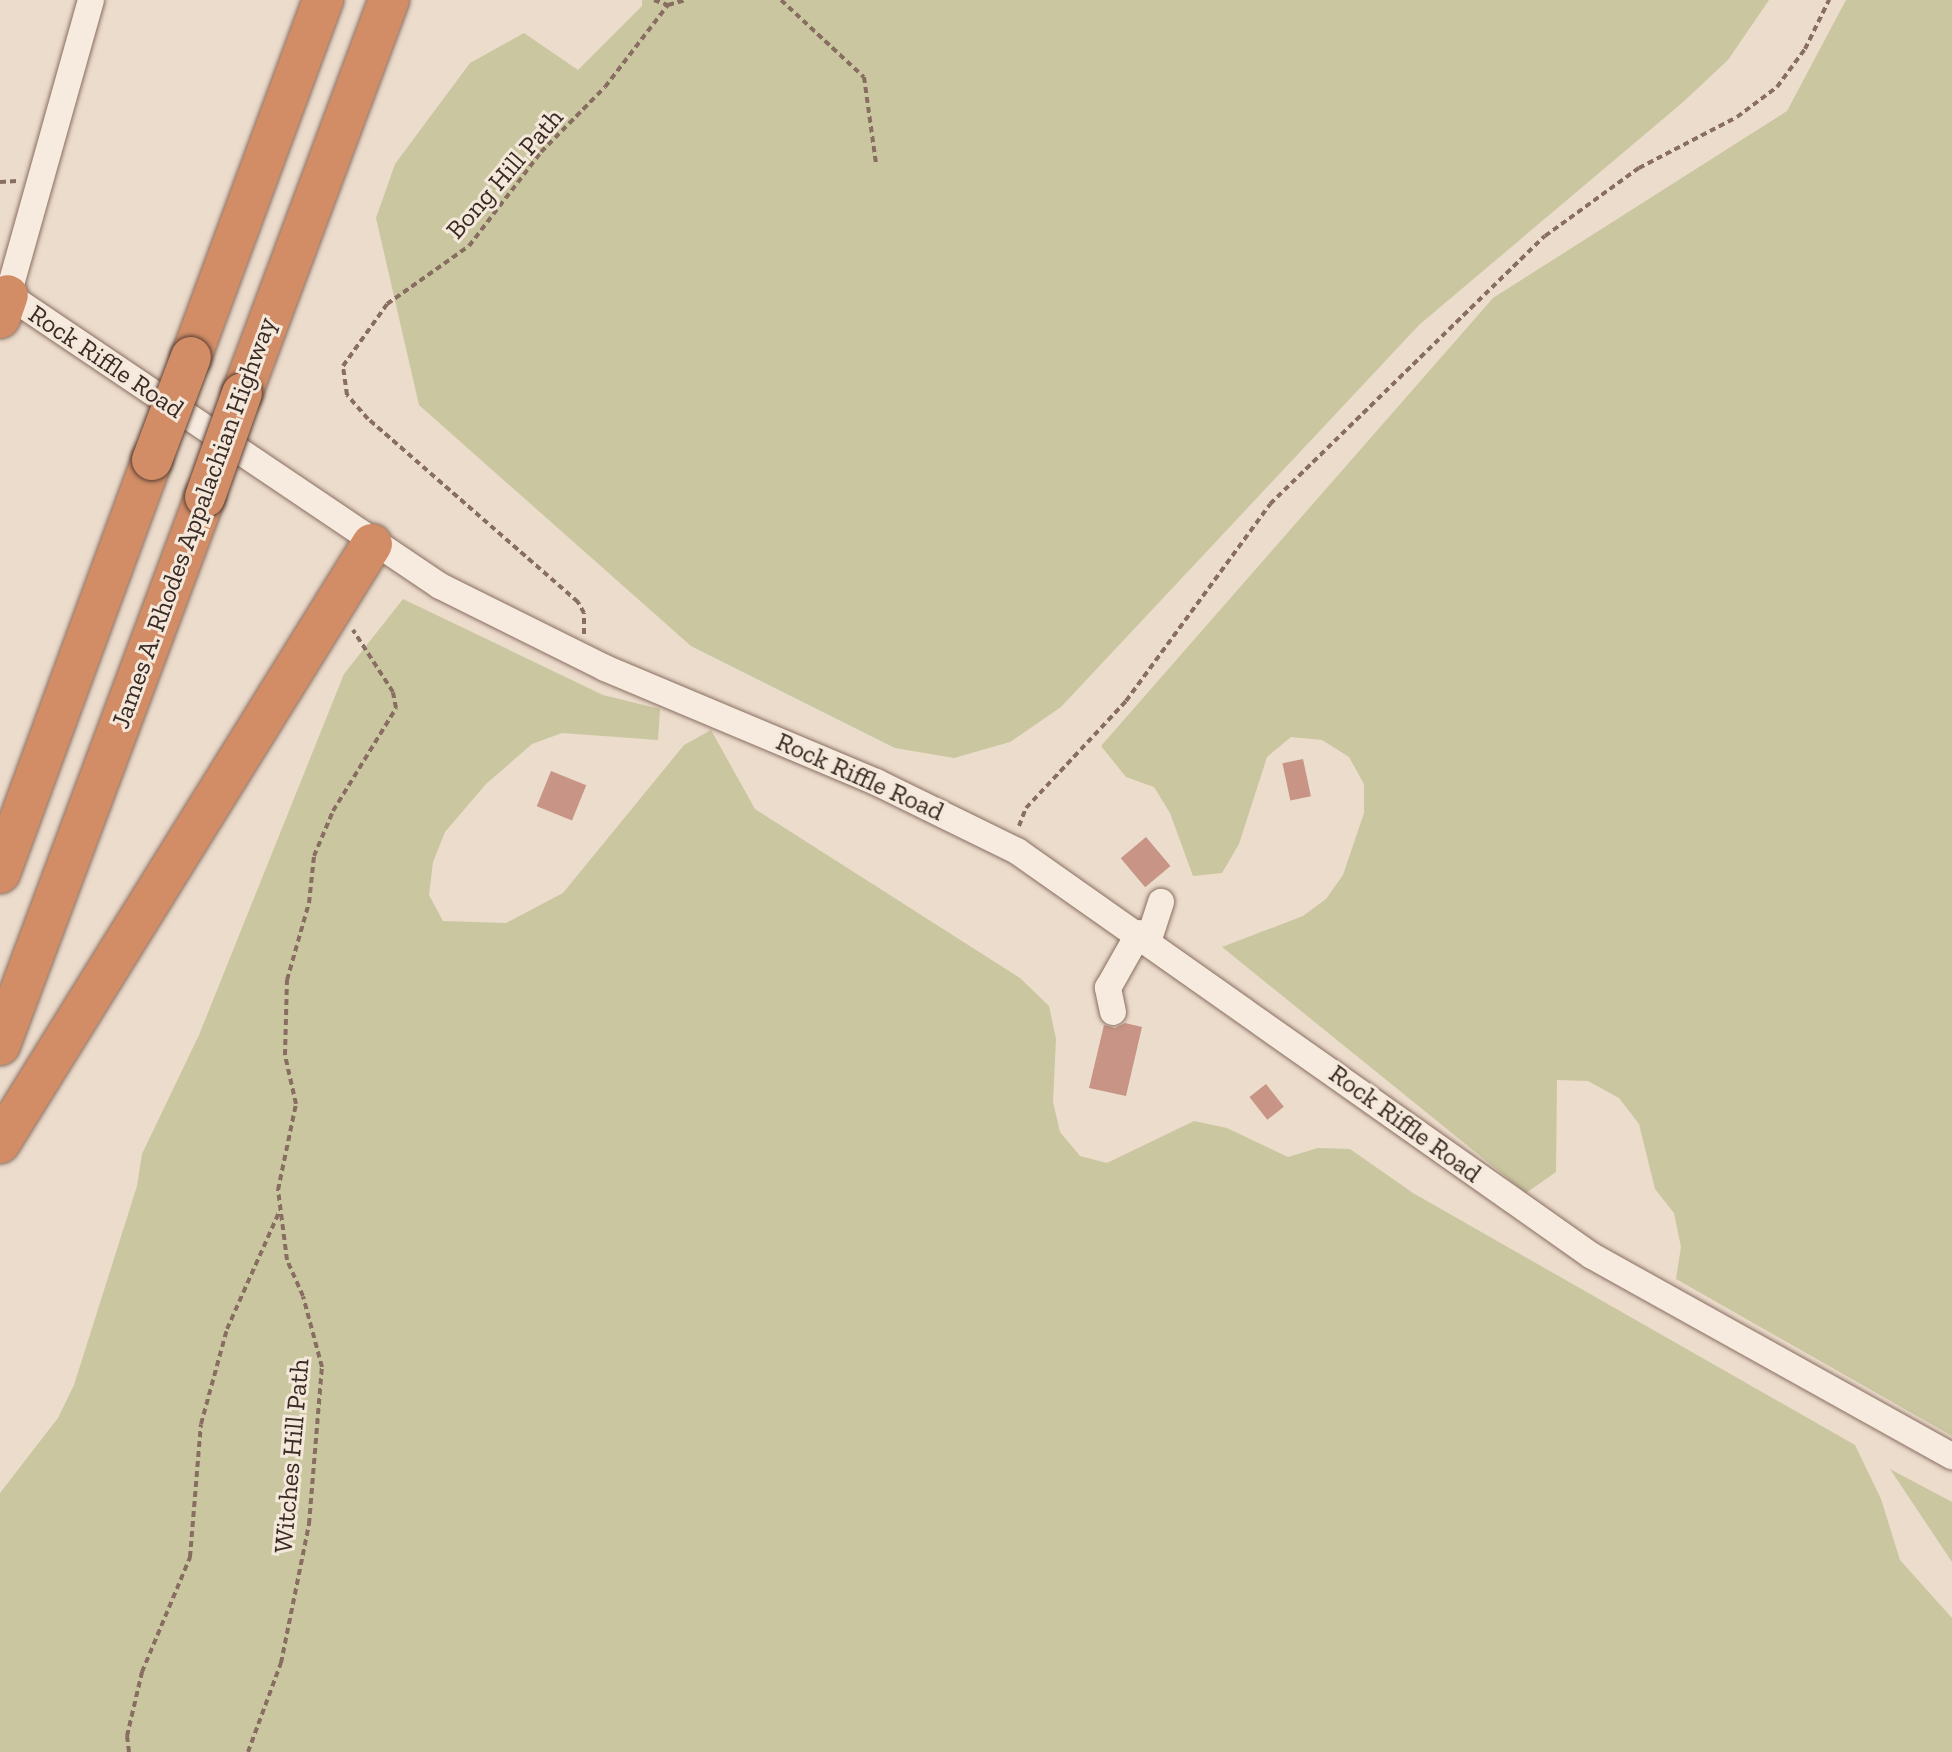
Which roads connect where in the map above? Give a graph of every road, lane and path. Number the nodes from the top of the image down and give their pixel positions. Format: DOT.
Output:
graph roads {
  1 [pos="91,0"];
  2 [pos="323,0"];
  3 [pos="389,0"];
  4 [pos="654,0"];
  5 [pos="685,0"];
  6 [pos="781,0"];
  7 [pos="1829,0"];
  8 [pos="668,5"];
  9 [pos="876,164"];
  10 [pos="4,307"];
  11 [pos="372,544"];
  12 [pos="353,616"];
  13 [pos="584,639"];
  14 [pos="1011,847"];
  15 [pos="0,873"];
  16 [pos="1161,902"];
  17 [pos="1144,936"];
  18 [pos="1113,1012"];
  19 [pos="0,1045"];
  20 [pos="0,1143"];
  21 [pos="280,1210"];
  22 [pos="1952,1456"];
  23 [pos="129,1752"];
  24 [pos="248,1752"];
  1 -- 10 [label="street, Rock Riffle Road"];
  2 -- 15 [label="highway, bridge"];
  3 -- 19 [label="highway, James A. Rhodes Appalachian Highway, bridge"];
  4 -- 8 [label="path"];
  5 -- 8 [label="path"];
  6 -- 9 [label="path"];
  7 -- 14 [label="path"];
  8 -- 13 [label="path, Bong Hill Path"];
  10 -- 11 [label="street, Rock Riffle Road"];
  11 -- 14 [label="street, Rock Riffle Road"];
  11 -- 20 [label="highway"];
  12 -- 21 [label="path, Witches Hill Path"];
  14 -- 17 [label="street, Rock Riffle Road"];
  16 -- 17 [label="street"];
  17 -- 18 [label="street"];
  17 -- 22 [label="street, Rock Riffle Road"];
  21 -- 23 [label="path, Witches Hill Path"];
  21 -- 24 [label="path, Witches Hill Path"];
}
